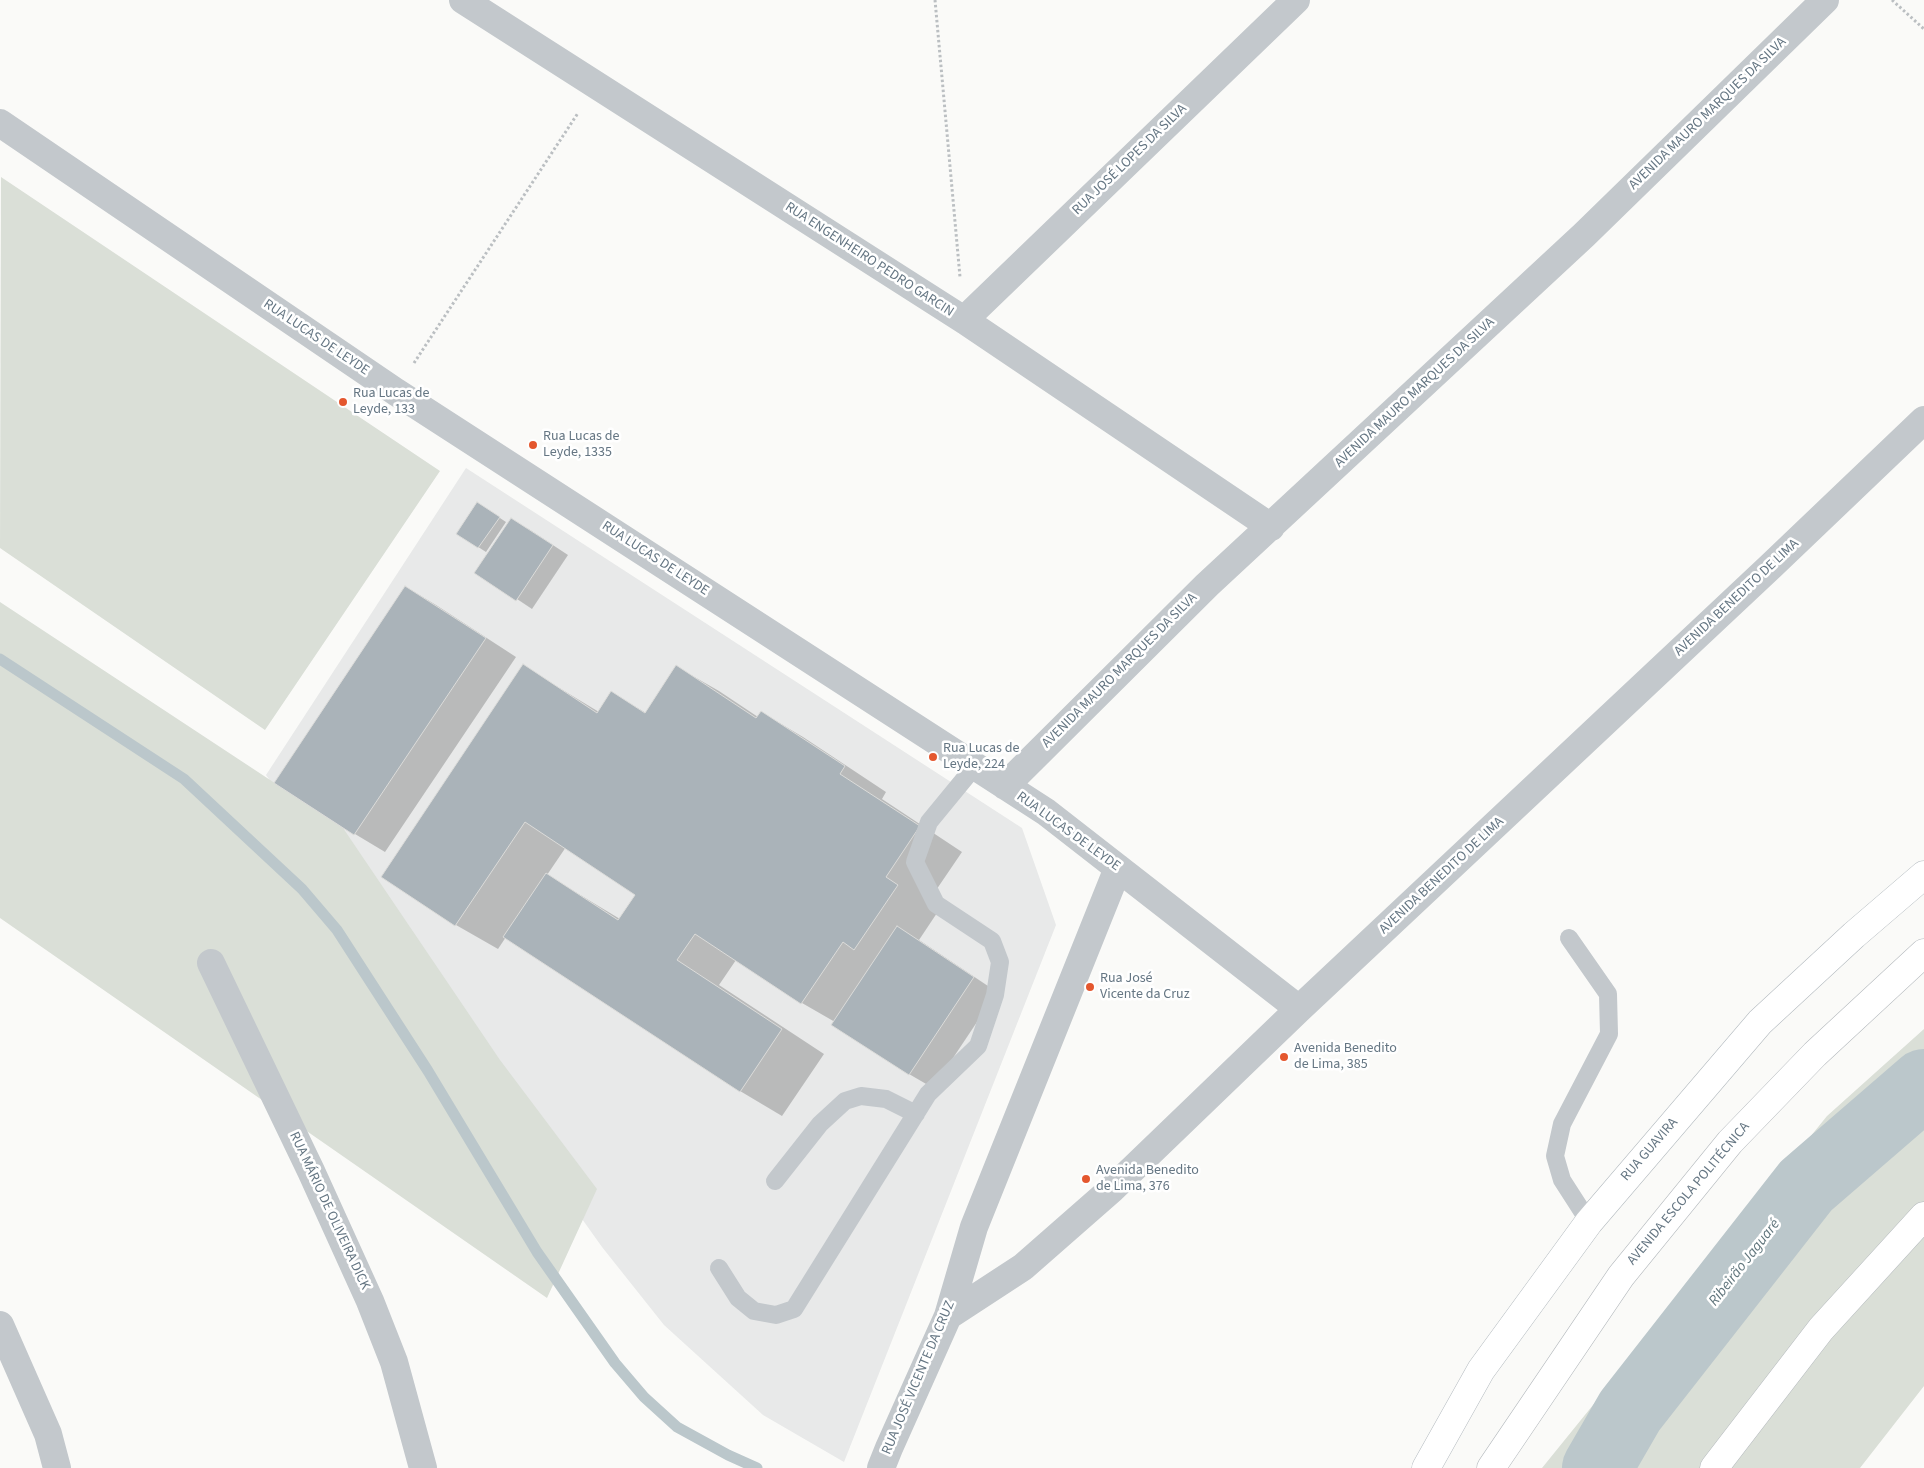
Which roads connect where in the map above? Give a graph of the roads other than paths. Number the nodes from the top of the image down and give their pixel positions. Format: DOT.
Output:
graph roads {
  1 [pos="463,0"];
  2 [pos="1296,0"];
  3 [pos="1825,0"];
  4 [pos="0,123"];
  5 [pos="964,320"];
  6 [pos="1924,420"];
  7 [pos="1271,527"];
  8 [pos="974,766"];
  9 [pos="1005,786"];
  10 [pos="1118,868"];
  11 [pos="1924,875"];
  12 [pos="1569,938"];
  13 [pos="1924,953"];
  14 [pos="211,963"];
  15 [pos="1299,1009"];
  16 [pos="916,1114"];
  17 [pos="775,1181"];
  18 [pos="1924,1216"];
  19 [pos="1589,1222"];
  20 [pos="719,1268"];
  21 [pos="948,1316"];
  22 [pos="0,1324"];
  23 [pos="57,1468"];
  24 [pos="423,1468"];
  25 [pos="882,1468"];
  26 [pos="1426,1468"];
  27 [pos="1491,1468"];
  28 [pos="1714,1468"];
  1 -- 5 [label="street, RUA ENGENHEIRO PEDRO GARCIN"];
  2 -- 5 [label="street, RUA JOSÉ LOPES DA SILVA"];
  3 -- 7 [label="street, AVENIDA MAURO MARQUES DA SILVA"];
  4 -- 8 [label="street, RUA LUCAS DE LEYDE"];
  5 -- 7 [label="street, RUA ENGENHEIRO PEDRO GARCIN"];
  6 -- 15 [label="street, AVENIDA BENEDITO DE LIMA"];
  7 -- 9 [label="street, AVENIDA MAURO MARQUES DA SILVA"];
  8 -- 9 [label="street, RUA LUCAS DE LEYDE"];
  8 -- 16 [label="lane"];
  9 -- 10 [label="street, RUA LUCAS DE LEYDE"];
  10 -- 15 [label="street, RUA LUCAS DE LEYDE"];
  10 -- 21 [label="street, RUA JOSÉ VICENTE DA CRUZ"];
  11 -- 19 [label="main road, RUA GUAVIRA"];
  12 -- 19 [label="lane"];
  13 -- 27 [label="main road, AVENIDA ESCOLA POLITÉCNICA"];
  14 -- 24 [label="street, RUA MÁRIO DE OLIVEIRA DICK"];
  15 -- 21 [label="street, AVENIDA BENEDITO DE LIMA"];
  16 -- 17 [label="lane"];
  16 -- 20 [label="lane"];
  18 -- 28 [label="main road"];
  19 -- 26 [label="main road, RUA GUAVIRA"];
  21 -- 25 [label="street, RUA JOSÉ VICENTE DA CRUZ"];
  22 -- 23 [label="street"];
}
